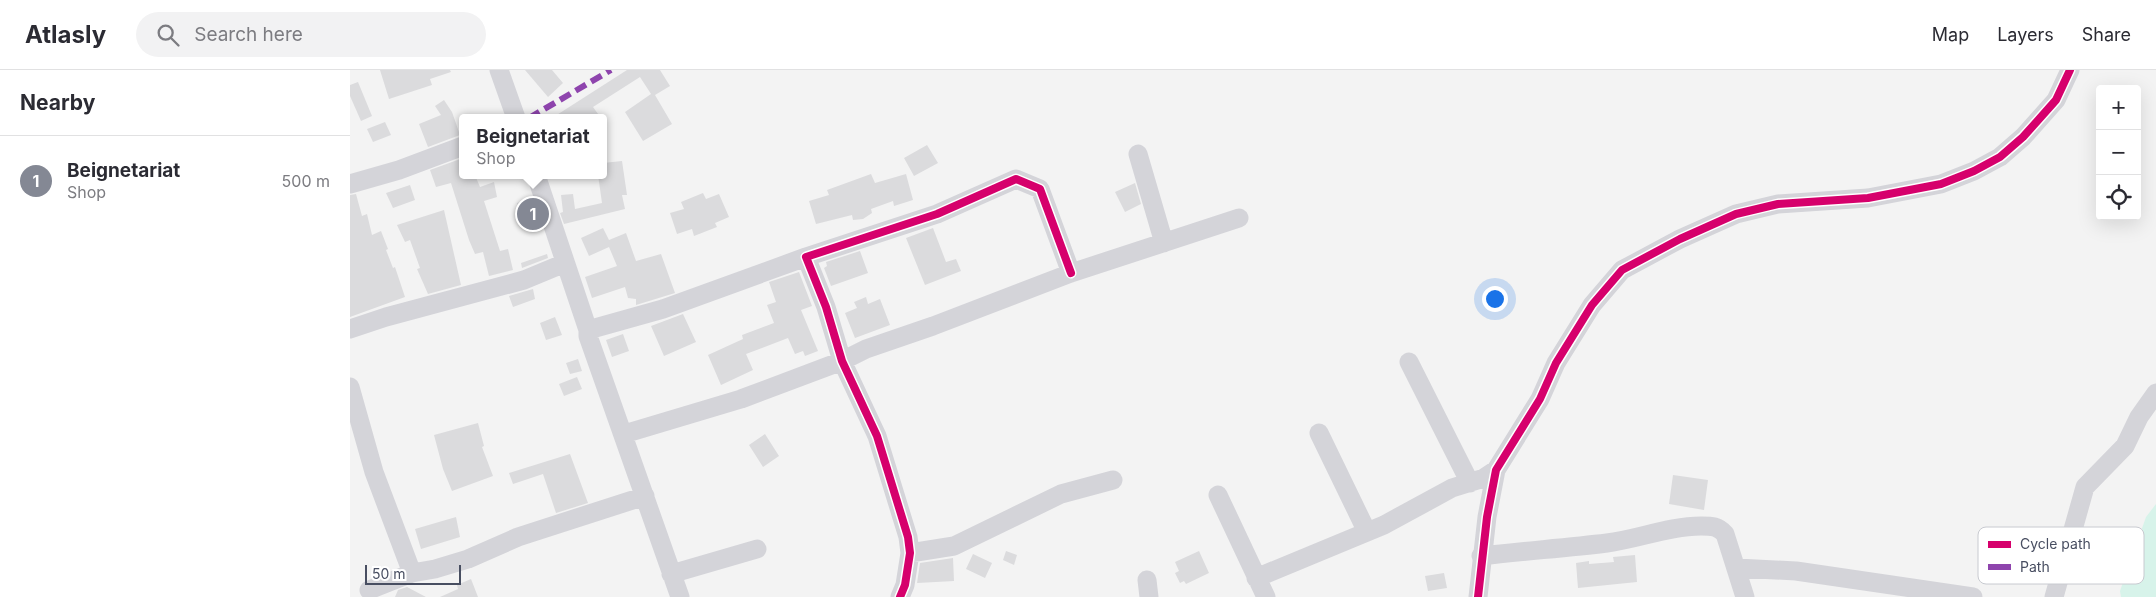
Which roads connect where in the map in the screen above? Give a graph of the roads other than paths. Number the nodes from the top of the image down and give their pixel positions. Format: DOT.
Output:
graph roads {
  1 [pos="499,70"];
  2 [pos="2070,70"];
  3 [pos="515,114"];
  4 [pos="459,148"];
  5 [pos="1138,154"];
  6 [pos="537,179"];
  7 [pos="350,184"];
  8 [pos="1239,218"];
  9 [pos="1164,243"];
  10 [pos="806,257"];
  11 [pos="565,263"];
  12 [pos="1071,273"];
  13 [pos="350,329"];
  14 [pos="588,330"];
  15 [pos="842,361"];
  16 [pos="1409,362"];
  17 [pos="350,387"];
  18 [pos="2156,393"];
  19 [pos="1319,433"];
  20 [pos="624,434"];
  21 [pos="1496,470"];
  22 [pos="1113,480"];
  23 [pos="1470,482"];
  24 [pos="1218,495"];
  25 [pos="645,496"];
  26 [pos="2074,527"];
  27 [pos="1367,532"];
  28 [pos="757,549"];
  29 [pos="910,553"];
  30 [pos="1482,556"];
  31 [pos="1737,568"];
  32 [pos="412,573"];
  33 [pos="671,574"];
  34 [pos="1256,578"];
  35 [pos="2058,584"];
  36 [pos="368,590"];
  37 [pos="680,597"];
  38 [pos="900,597"];
  39 [pos="1266,597"];
  40 [pos="1478,597"];
  41 [pos="1745,597"];
  42 [pos="1973,597"];
  43 [pos="2054,597"];
  1 -- 3 [label="street"];
  2 -- 21 [label="street"];
  4 -- 7 [label="street"];
  5 -- 9 [label="street"];
  6 -- 11 [label="street"];
  8 -- 9 [label="street"];
  9 -- 12 [label="street"];
  10 -- 12 [label="street"];
  10 -- 14 [label="street"];
  10 -- 15 [label="street"];
  11 -- 13 [label="street"];
  11 -- 14 [label="street"];
  12 -- 15 [label="street"];
  14 -- 20 [label="street"];
  15 -- 20 [label="street"];
  15 -- 29 [label="street"];
  16 -- 23 [label="street"];
  17 -- 32 [label="street"];
  18 -- 26 [label="street"];
  19 -- 27 [label="street"];
  20 -- 25 [label="street"];
  21 -- 23 [label="street"];
  21 -- 30 [label="street"];
  22 -- 29 [label="street"];
  23 -- 27 [label="street"];
  24 -- 34 [label="street"];
  25 -- 32 [label="street"];
  25 -- 33 [label="street"];
  27 -- 34 [label="street"];
  28 -- 33 [label="street"];
  29 -- 38 [label="street"];
  30 -- 31 [label="street"];
  30 -- 40 [label="street"];
  31 -- 41 [label="street"];
  31 -- 42 [label="street"];
  32 -- 36 [label="street"];
  33 -- 37 [label="street"];
  34 -- 39 [label="street"];
  35 -- 43 [label="street"];
}
